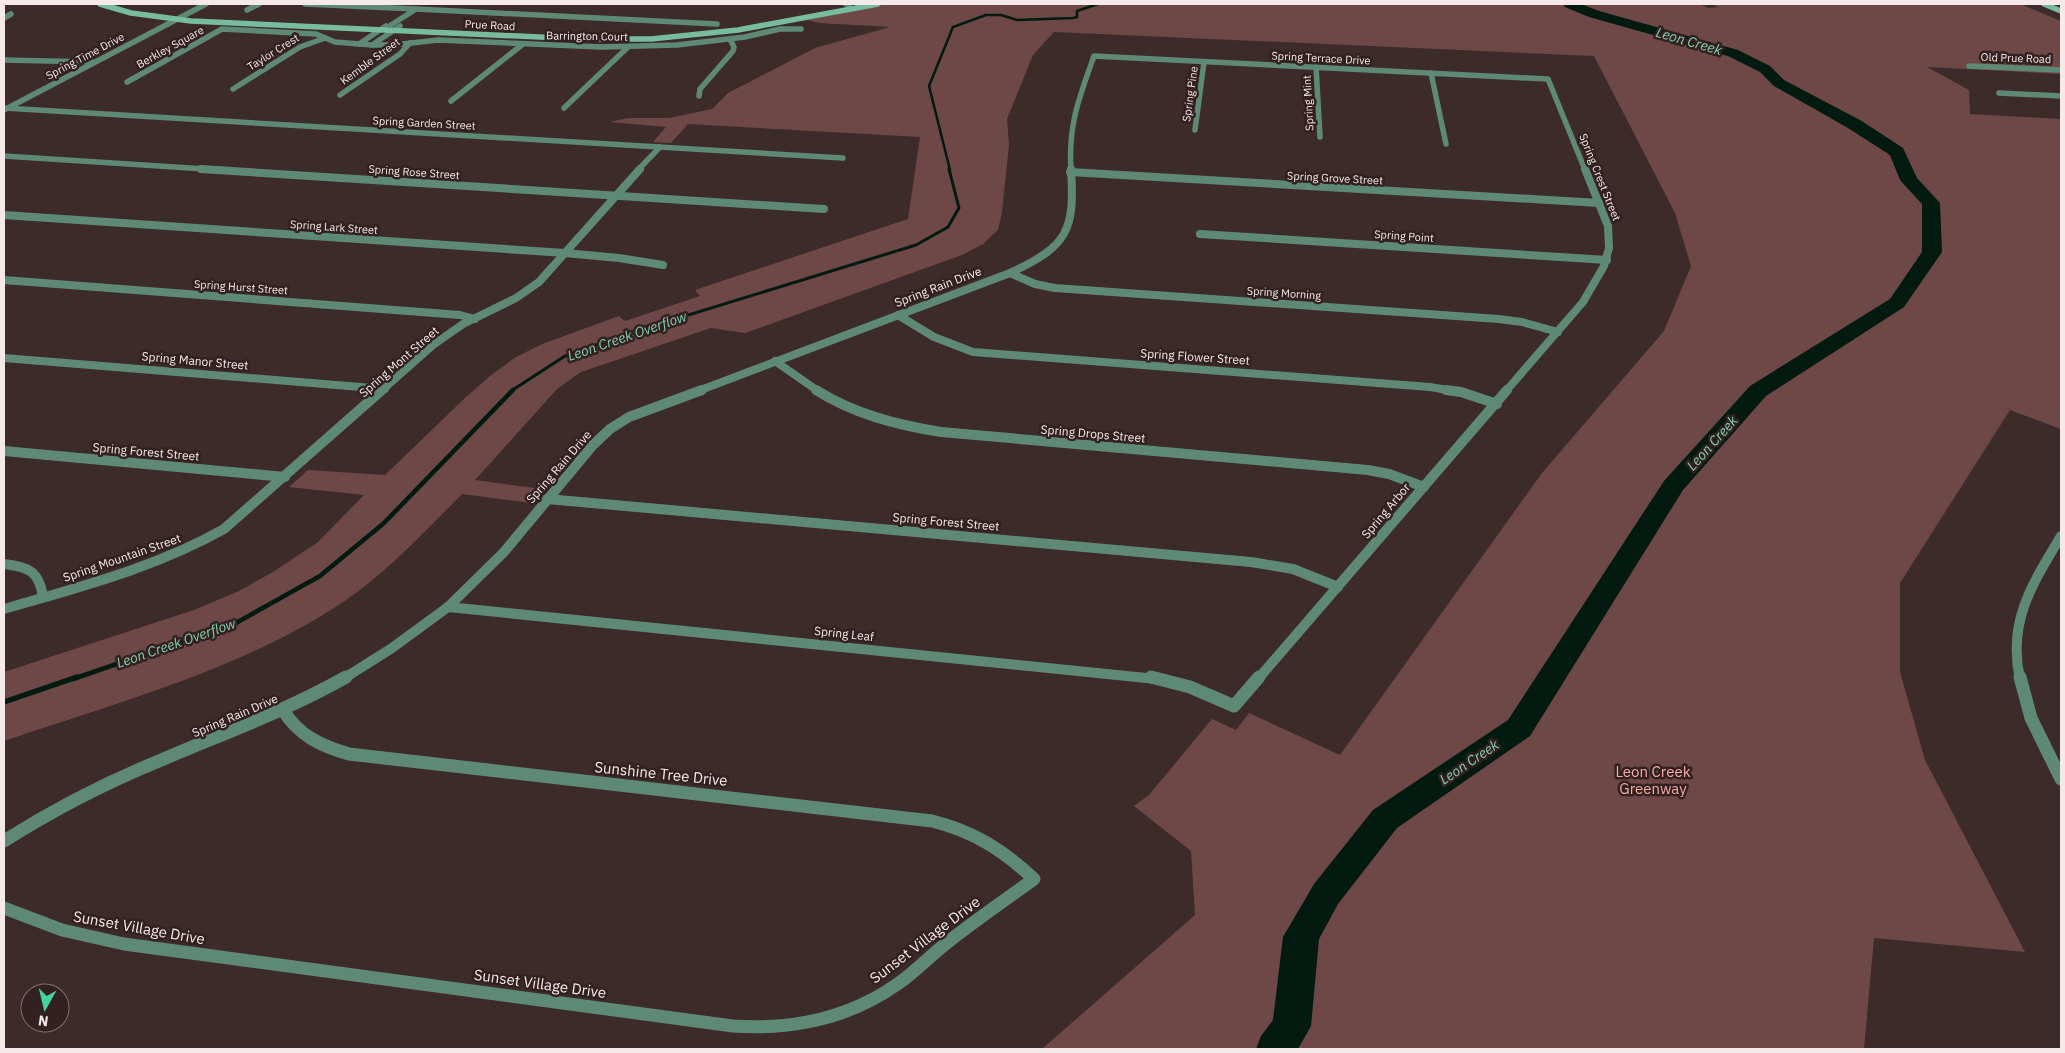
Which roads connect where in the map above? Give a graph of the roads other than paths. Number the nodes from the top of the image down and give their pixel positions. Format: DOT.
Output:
graph roads {
  1 [pos="100,4"];
  2 [pos="122,4"];
  3 [pos="206,4"];
  4 [pos="259,4"];
  5 [pos="305,4"];
  6 [pos="847,4"];
  7 [pos="856,4"];
  8 [pos="878,4"];
  9 [pos="2044,4"];
  10 [pos="2056,4"];
  11 [pos="2061,6"];
  12 [pos="416,9"];
  13 [pos="247,10"];
  14 [pos="2061,11"];
  15 [pos="4,12"];
  16 [pos="185,15"];
  17 [pos="4,18"];
  18 [pos="176,20"];
  19 [pos="662,21"];
  20 [pos="717,24"];
  21 [pos="400,26"];
  22 [pos="391,27"];
  23 [pos="654,29"];
  24 [pos="802,29"];
  25 [pos="222,30"];
  26 [pos="380,30"];
  27 [pos="370,36"];
  28 [pos="326,37"];
  29 [pos="384,37"];
  30 [pos="599,37"];
  31 [pos="730,39"];
  32 [pos="410,43"];
  33 [pos="358,44"];
  34 [pos="523,44"];
  35 [pos="372,45"];
  36 [pos="628,47"];
  37 [pos="1094,56"];
  38 [pos="4,60"];
  39 [pos="64,61"];
  40 [pos="38,62"];
  41 [pos="94,62"];
  42 [pos="1204,62"];
  43 [pos="1969,66"];
  44 [pos="53,67"];
  45 [pos="1316,67"];
  46 [pos="82,68"];
  47 [pos="2061,70"];
  48 [pos="1431,73"];
  49 [pos="1548,79"];
  50 [pos="127,82"];
  51 [pos="233,89"];
  52 [pos="1998,93"];
  53 [pos="340,95"];
  54 [pos="699,96"];
  55 [pos="2061,96"];
  56 [pos="451,101"];
  57 [pos="564,108"];
  58 [pos="5,109"];
  59 [pos="1195,130"];
  60 [pos="1320,137"];
  61 [pos="1446,144"];
  62 [pos="660,147"];
  63 [pos="4,156"];
  64 [pos="843,158"];
  65 [pos="1070,172"];
  66 [pos="615,195"];
  67 [pos="1599,203"];
  68 [pos="824,209"];
  69 [pos="4,215"];
  70 [pos="1200,234"];
  71 [pos="565,254"];
  72 [pos="1607,260"];
  73 [pos="663,265"];
  74 [pos="1010,273"];
  75 [pos="4,280"];
  76 [pos="898,315"];
  77 [pos="475,318"];
  78 [pos="1558,332"];
  79 [pos="4,358"];
  80 [pos="775,361"];
  81 [pos="385,389"];
  82 [pos="1497,404"];
  83 [pos="4,451"];
  84 [pos="286,477"];
  85 [pos="1424,487"];
  86 [pos="547,499"];
  87 [pos="2061,536"];
  88 [pos="4,564"];
  89 [pos="1338,587"];
  90 [pos="43,597"];
  91 [pos="447,607"];
  92 [pos="4,609"];
  93 [pos="1234,706"];
  94 [pos="283,710"];
  95 [pos="2061,779"];
  96 [pos="4,841"];
  97 [pos="1034,879"];
  98 [pos="4,908"];
  1 -- 18 [label="main road"];
  2 -- 16 [label="main road, Prue Road"];
  3 -- 16 [label="street, Spring Time Drive"];
  4 -- 13 [label="street"];
  5 -- 12 [label="street"];
  6 -- 7 [label="main road, Prue Road"];
  6 -- 30 [label="main road, Prue Road"];
  8 -- 30 [label="main road, Prue Road"];
  9 -- 14 [label="main road"];
  10 -- 11 [label="main road"];
  12 -- 19 [label="street"];
  12 -- 22 [label="street"];
  15 -- 17 [label="street"];
  16 -- 18 [label="street, Spring Time Drive"];
  16 -- 22 [label="main road, Prue Road"];
  18 -- 26 [label="main road"];
  18 -- 41 [label="street, Spring Time Drive"];
  19 -- 20 [label="street"];
  19 -- 23 [label="street"];
  21 -- 22 [label="street"];
  21 -- 30 [label="main road, Prue Road"];
  22 -- 26 [label="street"];
  22 -- 29 [label="street"];
  22 -- 30 [label="main road, Prue Road"];
  24 -- 31 [label="street, Barrington Court"];
  25 -- 28 [label="street, Barrington Court"];
  25 -- 50 [label="street, Berkley Square"];
  26 -- 27 [label="street"];
  27 -- 29 [label="street"];
  27 -- 33 [label="street"];
  28 -- 33 [label="street, Barrington Court"];
  28 -- 51 [label="street, Taylor Crest"];
  29 -- 35 [label="street"];
  31 -- 36 [label="street, Barrington Court"];
  31 -- 54 [label="street"];
  32 -- 34 [label="street, Barrington Court"];
  32 -- 35 [label="street, Barrington Court"];
  32 -- 53 [label="street, Kemble Street"];
  33 -- 35 [label="street, Barrington Court"];
  34 -- 36 [label="street, Barrington Court"];
  34 -- 56 [label="street"];
  36 -- 57 [label="street"];
  37 -- 42 [label="street, Spring Terrace Drive"];
  37 -- 65 [label="street, Spring Rain Drive"];
  38 -- 40 [label="street"];
  39 -- 40 [label="street"];
  39 -- 41 [label="street"];
  39 -- 44 [label="street"];
  40 -- 44 [label="street"];
  41 -- 46 [label="street, Spring Time Drive"];
  42 -- 45 [label="street, Spring Terrace Drive"];
  42 -- 59 [label="street, Spring Pine"];
  43 -- 47 [label="street, Old Prue Road"];
  44 -- 46 [label="street"];
  45 -- 48 [label="street, Spring Terrace Drive"];
  45 -- 60 [label="street, Spring Mint"];
  46 -- 58 [label="street, Spring Time Drive"];
  48 -- 49 [label="street, Spring Terrace Drive"];
  48 -- 61 [label="street"];
  49 -- 67 [label="street, Spring Crest Street"];
  52 -- 55 [label="street"];
  58 -- 62 [label="street, Spring Garden Street"];
  62 -- 64 [label="street, Spring Garden Street"];
  62 -- 66 [label="street, Spring Mont Street"];
  63 -- 66 [label="street, Spring Rose Street"];
  65 -- 67 [label="street, Spring Grove Street"];
  65 -- 74 [label="street, Spring Rain Drive"];
  66 -- 68 [label="street, Spring Rose Street"];
  66 -- 71 [label="street, Spring Mont Street"];
  67 -- 72 [label="street, Spring Crest Street"];
  69 -- 71 [label="street, Spring Lark Street"];
  70 -- 72 [label="street, Spring Point"];
  71 -- 73 [label="street, Spring Lark Street"];
  71 -- 77 [label="street, Spring Mont Street"];
  72 -- 78 [label="street, Spring Crest Street"];
  74 -- 76 [label="street, Spring Rain Drive"];
  74 -- 78 [label="street, Spring Morning"];
  75 -- 77 [label="street, Spring Hurst Street"];
  76 -- 80 [label="street, Spring Rain Drive"];
  76 -- 82 [label="street, Spring Flower Street"];
  77 -- 81 [label="street, Spring Mont Street"];
  78 -- 82 [label="street, Spring Arbor"];
  79 -- 81 [label="street, Spring Manor Street"];
  80 -- 85 [label="street, Spring Drops Street"];
  80 -- 86 [label="street, Spring Rain Drive"];
  81 -- 84 [label="street, Spring Mont Street"];
  82 -- 85 [label="street, Spring Arbor"];
  83 -- 84 [label="street, Spring Forest Street"];
  84 -- 90 [label="street, Spring Mountain Street"];
  85 -- 89 [label="street, Spring Arbor"];
  86 -- 89 [label="street, Spring Forest Street"];
  86 -- 91 [label="street, Spring Rain Drive"];
  87 -- 95 [label="street"];
  88 -- 90 [label="street"];
  89 -- 93 [label="street, Spring Arbor"];
  90 -- 92 [label="street, Spring Mountain Street"];
  91 -- 93 [label="street, Spring Leaf"];
  91 -- 94 [label="street, Spring Rain Drive"];
  94 -- 96 [label="street, Spring Rain Drive"];
  94 -- 97 [label="street, Sunshine Tree Drive"];
  97 -- 98 [label="street, Sunset Village Drive"];
}
